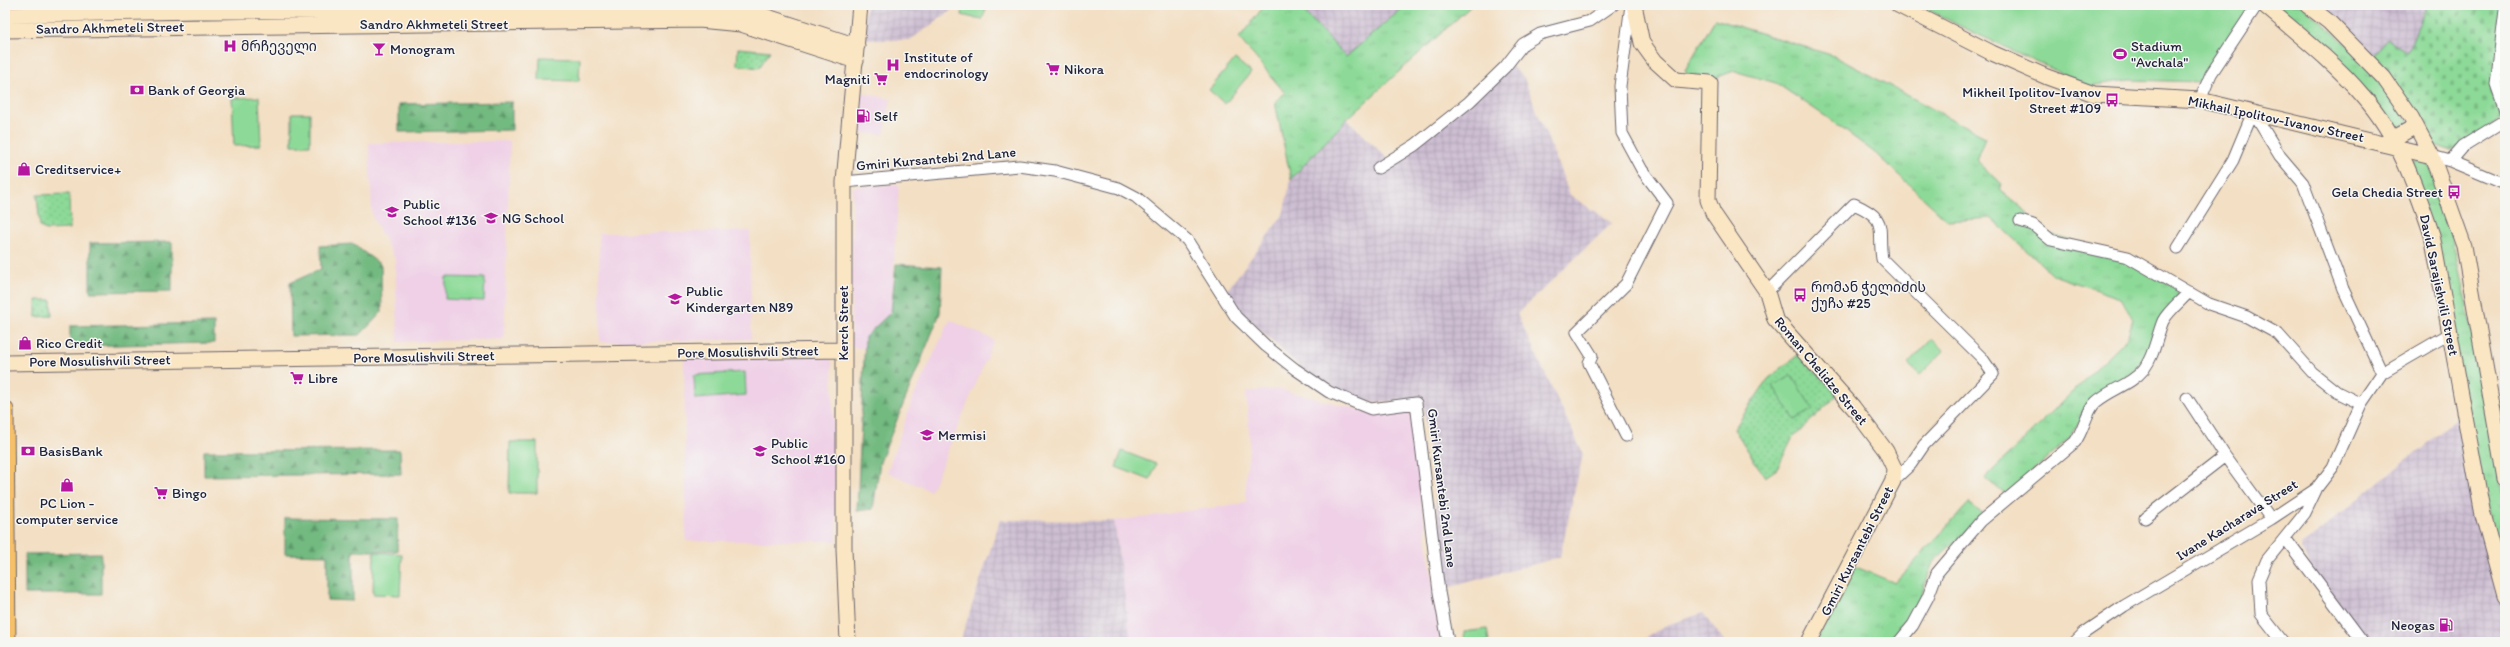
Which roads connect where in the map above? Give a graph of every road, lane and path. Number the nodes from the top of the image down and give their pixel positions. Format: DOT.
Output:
graph roads {
  1 [pos="860,5"];
  2 [pos="1613,5"];
  3 [pos="1630,5"];
  4 [pos="1634,5"];
  5 [pos="1898,5"];
  6 [pos="2257,5"];
  7 [pos="2264,5"];
  8 [pos="2307,5"];
  9 [pos="2505,10"];
  10 [pos="202,11"];
  11 [pos="53,13"];
  12 [pos="5,14"];
  13 [pos="374,17"];
  14 [pos="203,26"];
  15 [pos="53,28"];
  16 [pos="5,30"];
  17 [pos="857,54"];
  18 [pos="2200,100"];
  19 [pos="2505,110"];
  20 [pos="2253,112"];
  21 [pos="2505,120"];
  22 [pos="2416,126"];
  23 [pos="2391,143"];
  24 [pos="2432,156"];
  25 [pos="2450,161"];
  26 [pos="1378,168"];
  27 [pos="844,182"];
  28 [pos="2505,184"];
  29 [pos="2020,221"];
  30 [pos="2178,248"];
  31 [pos="1767,292"];
  32 [pos="2189,292"];
  33 [pos="2451,333"];
  34 [pos="843,350"];
  35 [pos="5,363"];
  36 [pos="2382,372"];
  37 [pos="2187,398"];
  38 [pos="2361,404"];
  39 [pos="5,410"];
  40 [pos="1626,436"];
  41 [pos="2225,456"];
  42 [pos="2505,479"];
  43 [pos="1893,481"];
  44 [pos="2316,489"];
  45 [pos="2145,518"];
  46 [pos="2271,519"];
  47 [pos="5,523"];
  48 [pos="2285,538"];
  49 [pos="2505,596"];
  50 [pos="7,642"];
  51 [pos="848,642"];
  52 [pos="1448,642"];
  53 [pos="1809,642"];
  54 [pos="1899,642"];
  55 [pos="2075,642"];
  56 [pos="2283,642"];
  57 [pos="2363,642"];
  1 -- 17 [label="main road, Kerch Street"];
  2 -- 26 [label="street"];
  3 -- 40 [label="street"];
  4 -- 31 [label="main road, Roman Chelidze Street"];
  5 -- 18 [label="main road, Mikhail Ipolitov-Ivanov Street"];
  6 -- 18 [label="street"];
  7 -- 23 [label="main road, David Sarajishvili Street"];
  8 -- 22 [label="main road, David Sarajishvili Street"];
  9 -- 19 [label="street"];
  10 -- 11 [label="main road, Sandro Akhmeteli Street"];
  10 -- 13 [label="main road, Sandro Akhmeteli Street"];
  10 -- 14 [label="main road"];
  11 -- 12 [label="main road, Sandro Akhmeteli Street"];
  11 -- 15 [label="main road"];
  13 -- 14 [label="main road, Sandro Akhmeteli Street"];
  13 -- 17 [label="main road, Sandro Akhmeteli Street"];
  14 -- 15 [label="main road, Sandro Akhmeteli Street"];
  15 -- 16 [label="main road, Sandro Akhmeteli Street"];
  17 -- 27 [label="main road, Kerch Street"];
  18 -- 20 [label="main road, Mikhail Ipolitov-Ivanov Street"];
  20 -- 23 [label="main road, Mikhail Ipolitov-Ivanov Street"];
  20 -- 30 [label="street"];
  20 -- 36 [label="street"];
  21 -- 25 [label="street"];
  22 -- 23 [label="main road"];
  22 -- 24 [label="main road, David Sarajishvili Street"];
  23 -- 24 [label="main road, Mikhail Ipolitov-Ivanov Street"];
  23 -- 33 [label="main road, David Sarajishvili Street"];
  24 -- 25 [label="street"];
  24 -- 42 [label="main road, David Sarajishvili Street"];
  25 -- 28 [label="street"];
  27 -- 34 [label="main road, Kerch Street"];
  27 -- 52 [label="street, Gmiri Kursantebi 2nd Lane"];
  29 -- 32 [label="street"];
  31 -- 43 [label="main road, Roman Chelidze Street"];
  31 -- 43 [label="street"];
  32 -- 38 [label="street"];
  32 -- 54 [label="street"];
  33 -- 36 [label="street, Ivane Kacharava Street"];
  33 -- 49 [label="main road, David Sarajishvili Street"];
  34 -- 35 [label="main road, Pore Mosulishvili Street"];
  34 -- 51 [label="main road, Kerch Street"];
  36 -- 38 [label="street, Ivane Kacharava Street"];
  37 -- 41 [label="street"];
  38 -- 44 [label="street, Ivane Kacharava Street"];
  39 -- 47 [label="main road"];
  41 -- 45 [label="street"];
  41 -- 46 [label="street"];
  43 -- 53 [label="main road, Gmiri Kursantebi Street"];
  44 -- 46 [label="street, Ivane Kacharava Street"];
  44 -- 48 [label="street"];
  46 -- 55 [label="street, Ivane Kacharava Street"];
  47 -- 50 [label="main road"];
  48 -- 56 [label="street"];
  48 -- 57 [label="street"];
}
